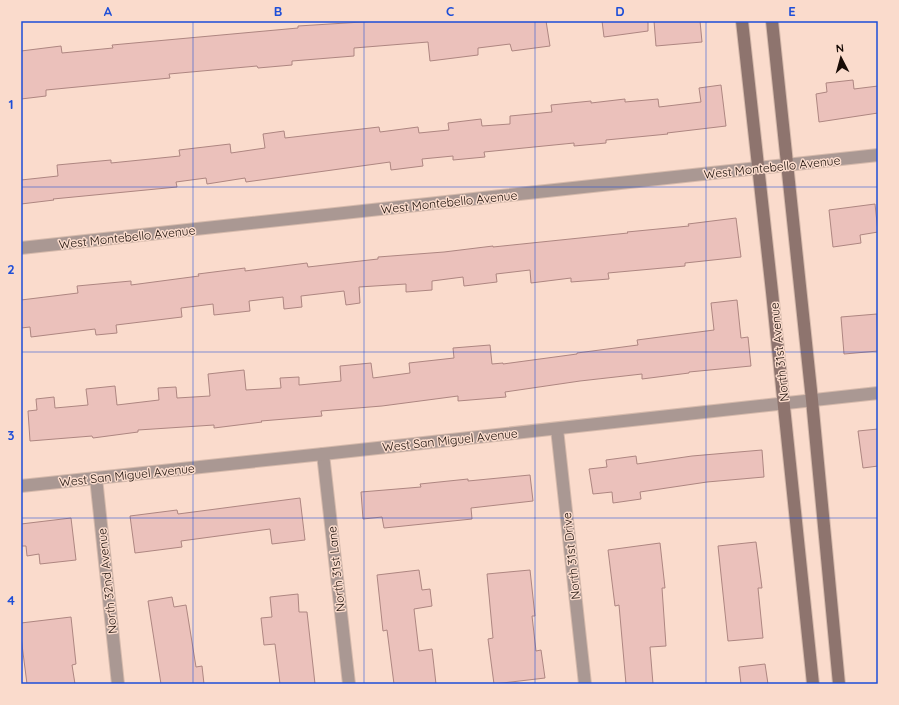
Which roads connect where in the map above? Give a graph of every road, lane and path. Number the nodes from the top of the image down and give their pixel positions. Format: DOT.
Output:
graph roads {
  1 [pos="742,21"];
  2 [pos="772,21"];
  3 [pos="878,155"];
  4 [pos="786,165"];
  5 [pos="758,168"];
  6 [pos="21,248"];
  7 [pos="878,393"];
  8 [pos="812,400"];
  9 [pos="784,403"];
  10 [pos="557,429"];
  11 [pos="323,454"];
  12 [pos="96,478"];
  13 [pos="21,486"];
  14 [pos="118,684"];
  15 [pos="349,684"];
  16 [pos="585,684"];
  17 [pos="813,684"];
  18 [pos="839,684"];
  1 -- 5 [label="street, North 31st Avenue"];
  2 -- 4 [label="street"];
  3 -- 4 [label="street, West Montebello Avenue"];
  4 -- 5 [label="street, West Montebello Avenue"];
  4 -- 8 [label="street"];
  5 -- 6 [label="street, West Montebello Avenue"];
  5 -- 9 [label="street, North 31st Avenue"];
  7 -- 8 [label="street, West San Miguel Avenue"];
  8 -- 9 [label="street, West San Miguel Avenue"];
  8 -- 18 [label="street"];
  9 -- 10 [label="street, West San Miguel Avenue"];
  9 -- 17 [label="street, North 31st Avenue"];
  10 -- 11 [label="street, West San Miguel Avenue"];
  10 -- 16 [label="street, North 31st Drive"];
  11 -- 12 [label="street, West San Miguel Avenue"];
  11 -- 15 [label="street, North 31st Lane"];
  12 -- 13 [label="street, West San Miguel Avenue"];
  12 -- 14 [label="street, North 32nd Avenue"];
}
